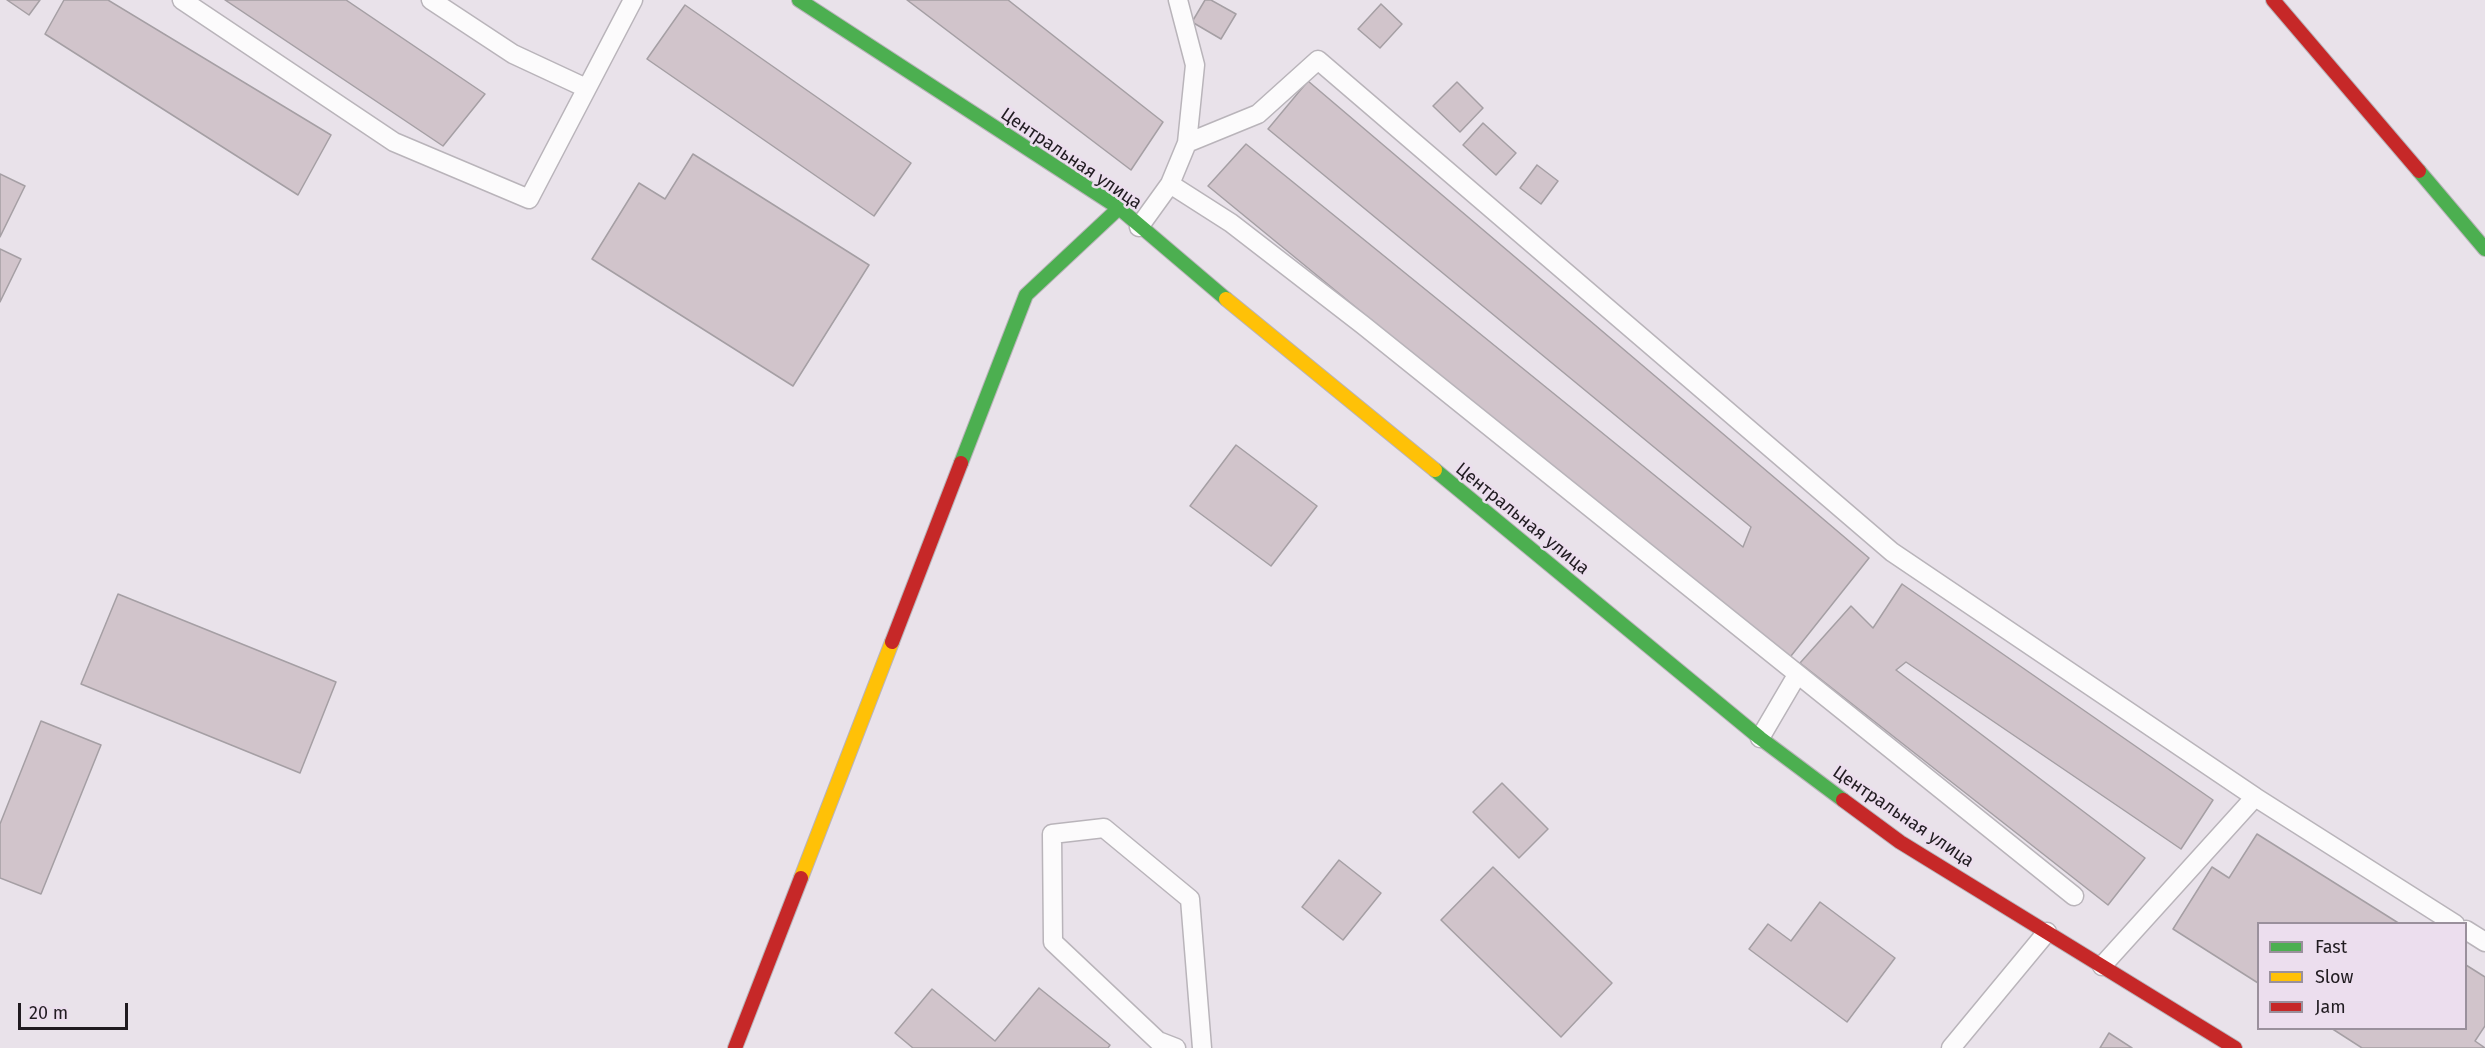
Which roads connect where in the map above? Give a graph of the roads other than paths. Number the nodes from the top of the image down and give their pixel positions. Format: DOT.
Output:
graph roads {
  1 [pos="182,0"];
  2 [pos="431,0"];
  3 [pos="633,0"];
  4 [pos="799,0"];
  5 [pos="1178,0"];
  6 [pos="2273,0"];
  7 [pos="586,88"];
  8 [pos="1187,143"];
  9 [pos="1170,184"];
  10 [pos="1119,208"];
  11 [pos="1139,227"];
  12 [pos="2485,249"];
  13 [pos="1797,675"];
  14 [pos="1760,738"];
  15 [pos="2255,797"];
  16 [pos="2074,896"];
  17 [pos="2452,922"];
  18 [pos="2467,931"];
  19 [pos="2047,932"];
  20 [pos="2485,942"];
  21 [pos="2102,966"];
  22 [pos="735,1048"];
  23 [pos="1176,1048"];
  24 [pos="1202,1048"];
  25 [pos="1951,1048"];
  26 [pos="2235,1048"];
  1 -- 7 [label="lane"];
  2 -- 7 [label="lane"];
  3 -- 7 [label="lane"];
  4 -- 10 [label="street, Центральная улица"];
  5 -- 8 [label="lane"];
  6 -- 12 [label="street"];
  8 -- 9 [label="lane"];
  8 -- 15 [label="lane"];
  9 -- 11 [label="lane"];
  9 -- 13 [label="lane"];
  10 -- 11 [label="street, Центральная улица"];
  10 -- 22 [label="street"];
  11 -- 14 [label="street, Центральная улица"];
  13 -- 14 [label="lane"];
  13 -- 16 [label="lane"];
  14 -- 19 [label="street, Центральная улица"];
  15 -- 17 [label="lane"];
  15 -- 21 [label="lane"];
  18 -- 20 [label="lane"];
  19 -- 21 [label="street, Центральная улица"];
  19 -- 25 [label="lane"];
  21 -- 26 [label="street, Центральная улица"];
  23 -- 24 [label="lane"];
}
